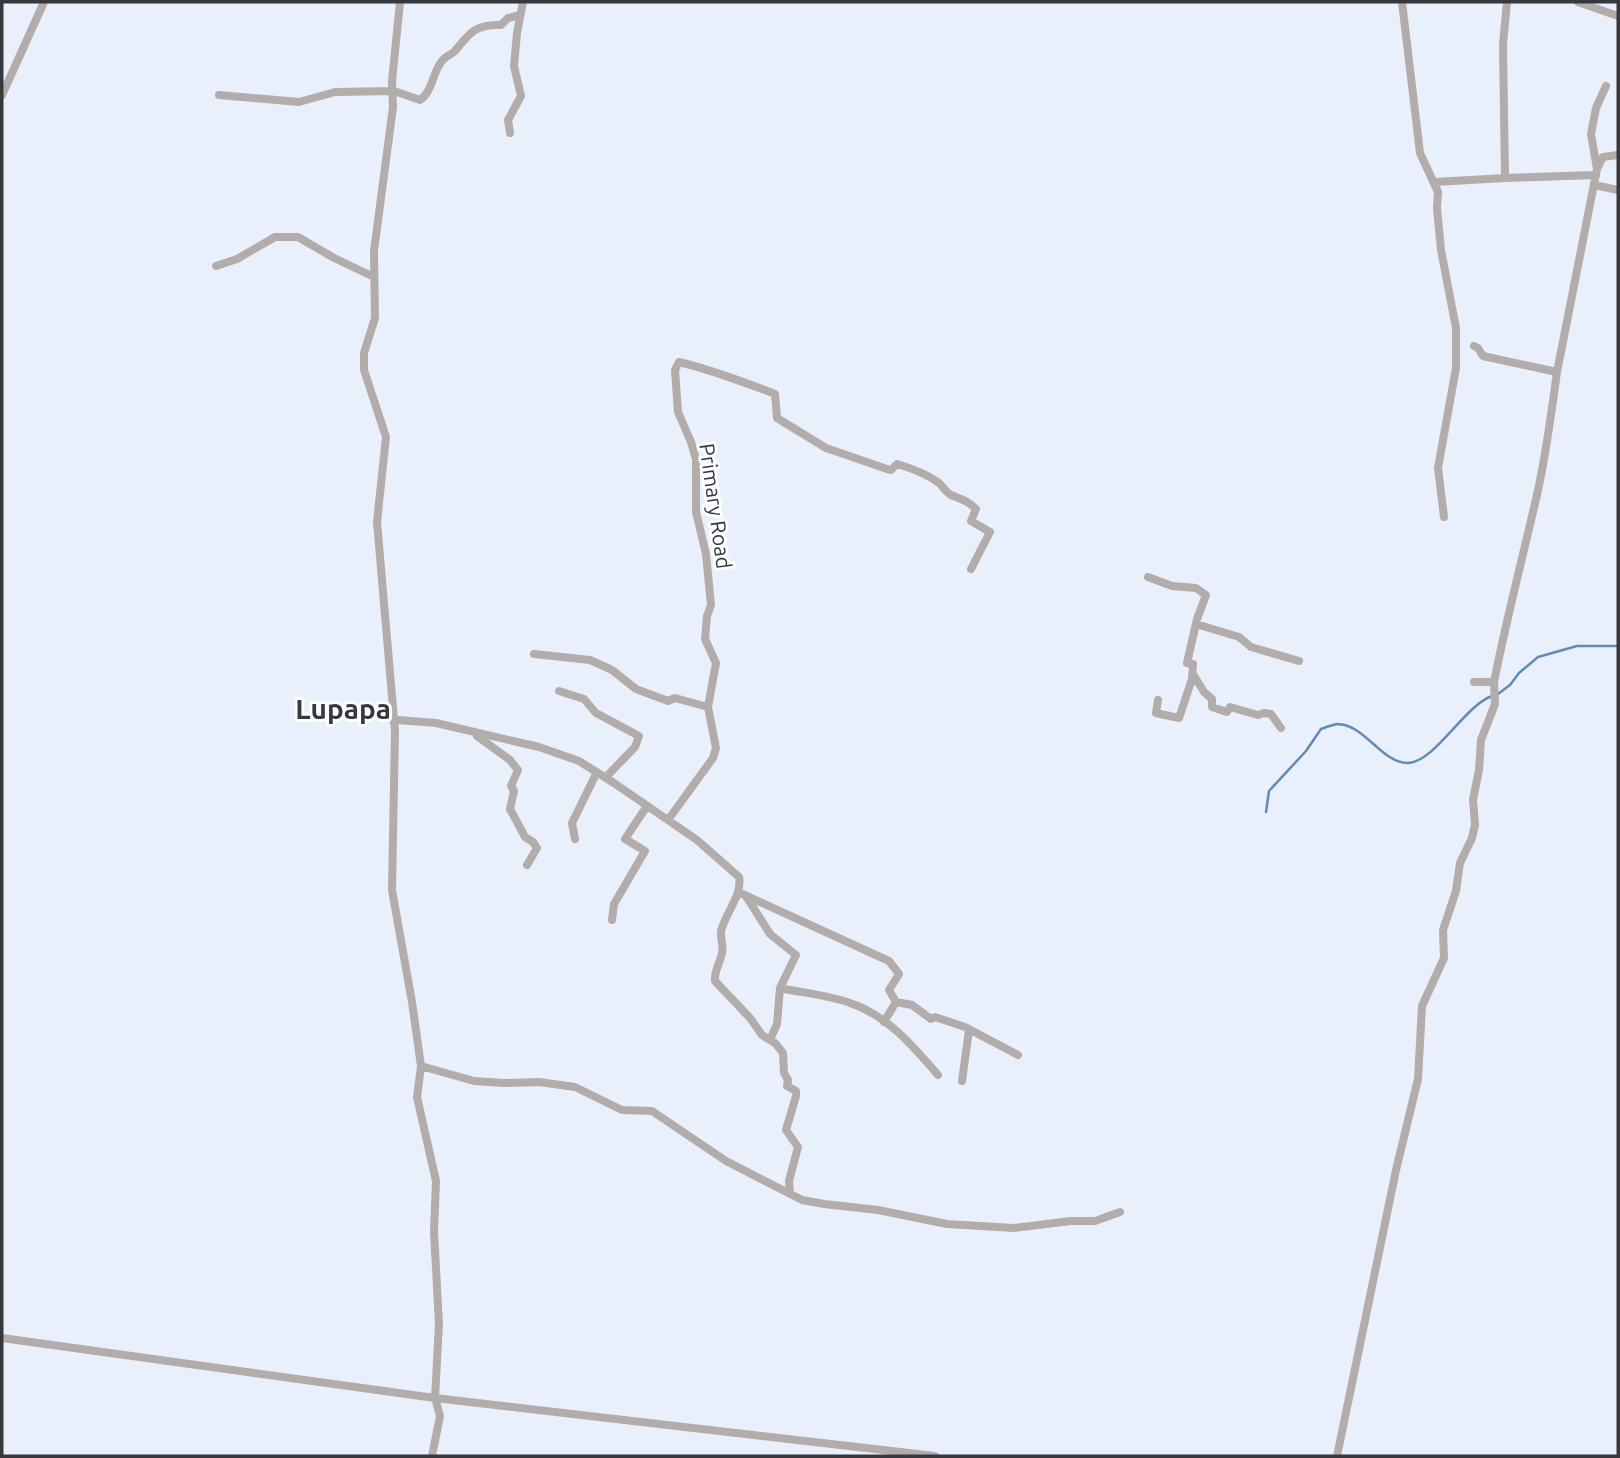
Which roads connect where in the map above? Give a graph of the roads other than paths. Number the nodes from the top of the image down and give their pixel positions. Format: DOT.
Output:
graph roads {
  1 [pos="44,2"];
  2 [pos="400,2"];
  3 [pos="523,2"];
  4 [pos="1402,2"];
  5 [pos="1507,2"];
  6 [pos="1578,2"];
  7 [pos="520,15"];
  8 [pos="1618,16"];
  9 [pos="1606,86"];
  10 [pos="394,91"];
  11 [pos="2,95"];
  12 [pos="219,95"];
  13 [pos="510,133"];
  14 [pos="1618,155"];
  15 [pos="1596,172"];
  16 [pos="1505,178"];
  17 [pos="1435,182"];
  18 [pos="1594,185"];
  19 [pos="1618,190"];
  20 [pos="216,266"];
  21 [pos="372,276"];
  22 [pos="1474,346"];
  23 [pos="1557,372"];
  24 [pos="1444,517"];
  25 [pos="971,569"];
  26 [pos="1148,578"];
  27 [pos="1196,624"];
  28 [pos="534,654"];
  29 [pos="1299,662"];
  30 [pos="1193,674"];
  31 [pos="1474,682"];
  32 [pos="1494,682"];
  33 [pos="559,691"];
  34 [pos="1158,700"];
  35 [pos="708,708"];
  36 [pos="394,723"];
  37 [pos="1281,728"];
  38 [pos="472,732"];
  39 [pos="597,772"];
  40 [pos="606,777"];
  41 [pos="647,806"];
  42 [pos="668,820"];
  43 [pos="575,839"];
  44 [pos="527,865"];
  45 [pos="741,893"];
  46 [pos="612,920"];
  47 [pos="780,988"];
  48 [pos="896,1002"];
  49 [pos="884,1022"];
  50 [pos="969,1030"];
  51 [pos="769,1040"];
  52 [pos="1018,1055"];
  53 [pos="421,1066"];
  54 [pos="938,1075"];
  55 [pos="962,1081"];
  56 [pos="790,1194"];
  57 [pos="1120,1212"];
  58 [pos="2,1338"];
  59 [pos="435,1398"];
  60 [pos="432,1456"];
  61 [pos="935,1456"];
  62 [pos="1336,1456"];
  1 -- 11 [label="street"];
  2 -- 10 [label="street"];
  3 -- 7 [label="street"];
  4 -- 17 [label="street"];
  5 -- 16 [label="street"];
  6 -- 8 [label="street"];
  7 -- 10 [label="street"];
  7 -- 13 [label="street"];
  9 -- 15 [label="street"];
  10 -- 12 [label="street"];
  10 -- 21 [label="street"];
  14 -- 15 [label="street"];
  15 -- 16 [label="street"];
  15 -- 18 [label="street"];
  16 -- 17 [label="street"];
  17 -- 24 [label="street"];
  18 -- 19 [label="street"];
  18 -- 23 [label="street"];
  20 -- 21 [label="street"];
  21 -- 36 [label="street"];
  22 -- 23 [label="street"];
  23 -- 32 [label="street"];
  25 -- 35 [label="street, Primary Road"];
  26 -- 27 [label="street"];
  27 -- 29 [label="street"];
  27 -- 30 [label="street"];
  28 -- 35 [label="street"];
  30 -- 34 [label="street"];
  30 -- 37 [label="street"];
  31 -- 32 [label="street"];
  32 -- 62 [label="street"];
  33 -- 40 [label="street"];
  35 -- 42 [label="street"];
  36 -- 38 [label="street"];
  36 -- 53 [label="street"];
  38 -- 39 [label="street"];
  38 -- 44 [label="street"];
  39 -- 40 [label="street"];
  39 -- 43 [label="street"];
  40 -- 41 [label="street"];
  41 -- 42 [label="street"];
  41 -- 46 [label="street"];
  42 -- 45 [label="street"];
  45 -- 47 [label="street"];
  45 -- 48 [label="street"];
  45 -- 51 [label="street"];
  47 -- 49 [label="street"];
  47 -- 51 [label="street"];
  48 -- 49 [label="street"];
  48 -- 50 [label="street"];
  49 -- 54 [label="street"];
  50 -- 52 [label="street"];
  50 -- 55 [label="street"];
  51 -- 56 [label="street"];
  53 -- 56 [label="street"];
  53 -- 59 [label="street"];
  56 -- 57 [label="street"];
  58 -- 59 [label="street"];
  59 -- 60 [label="street"];
  59 -- 61 [label="street"];
}
